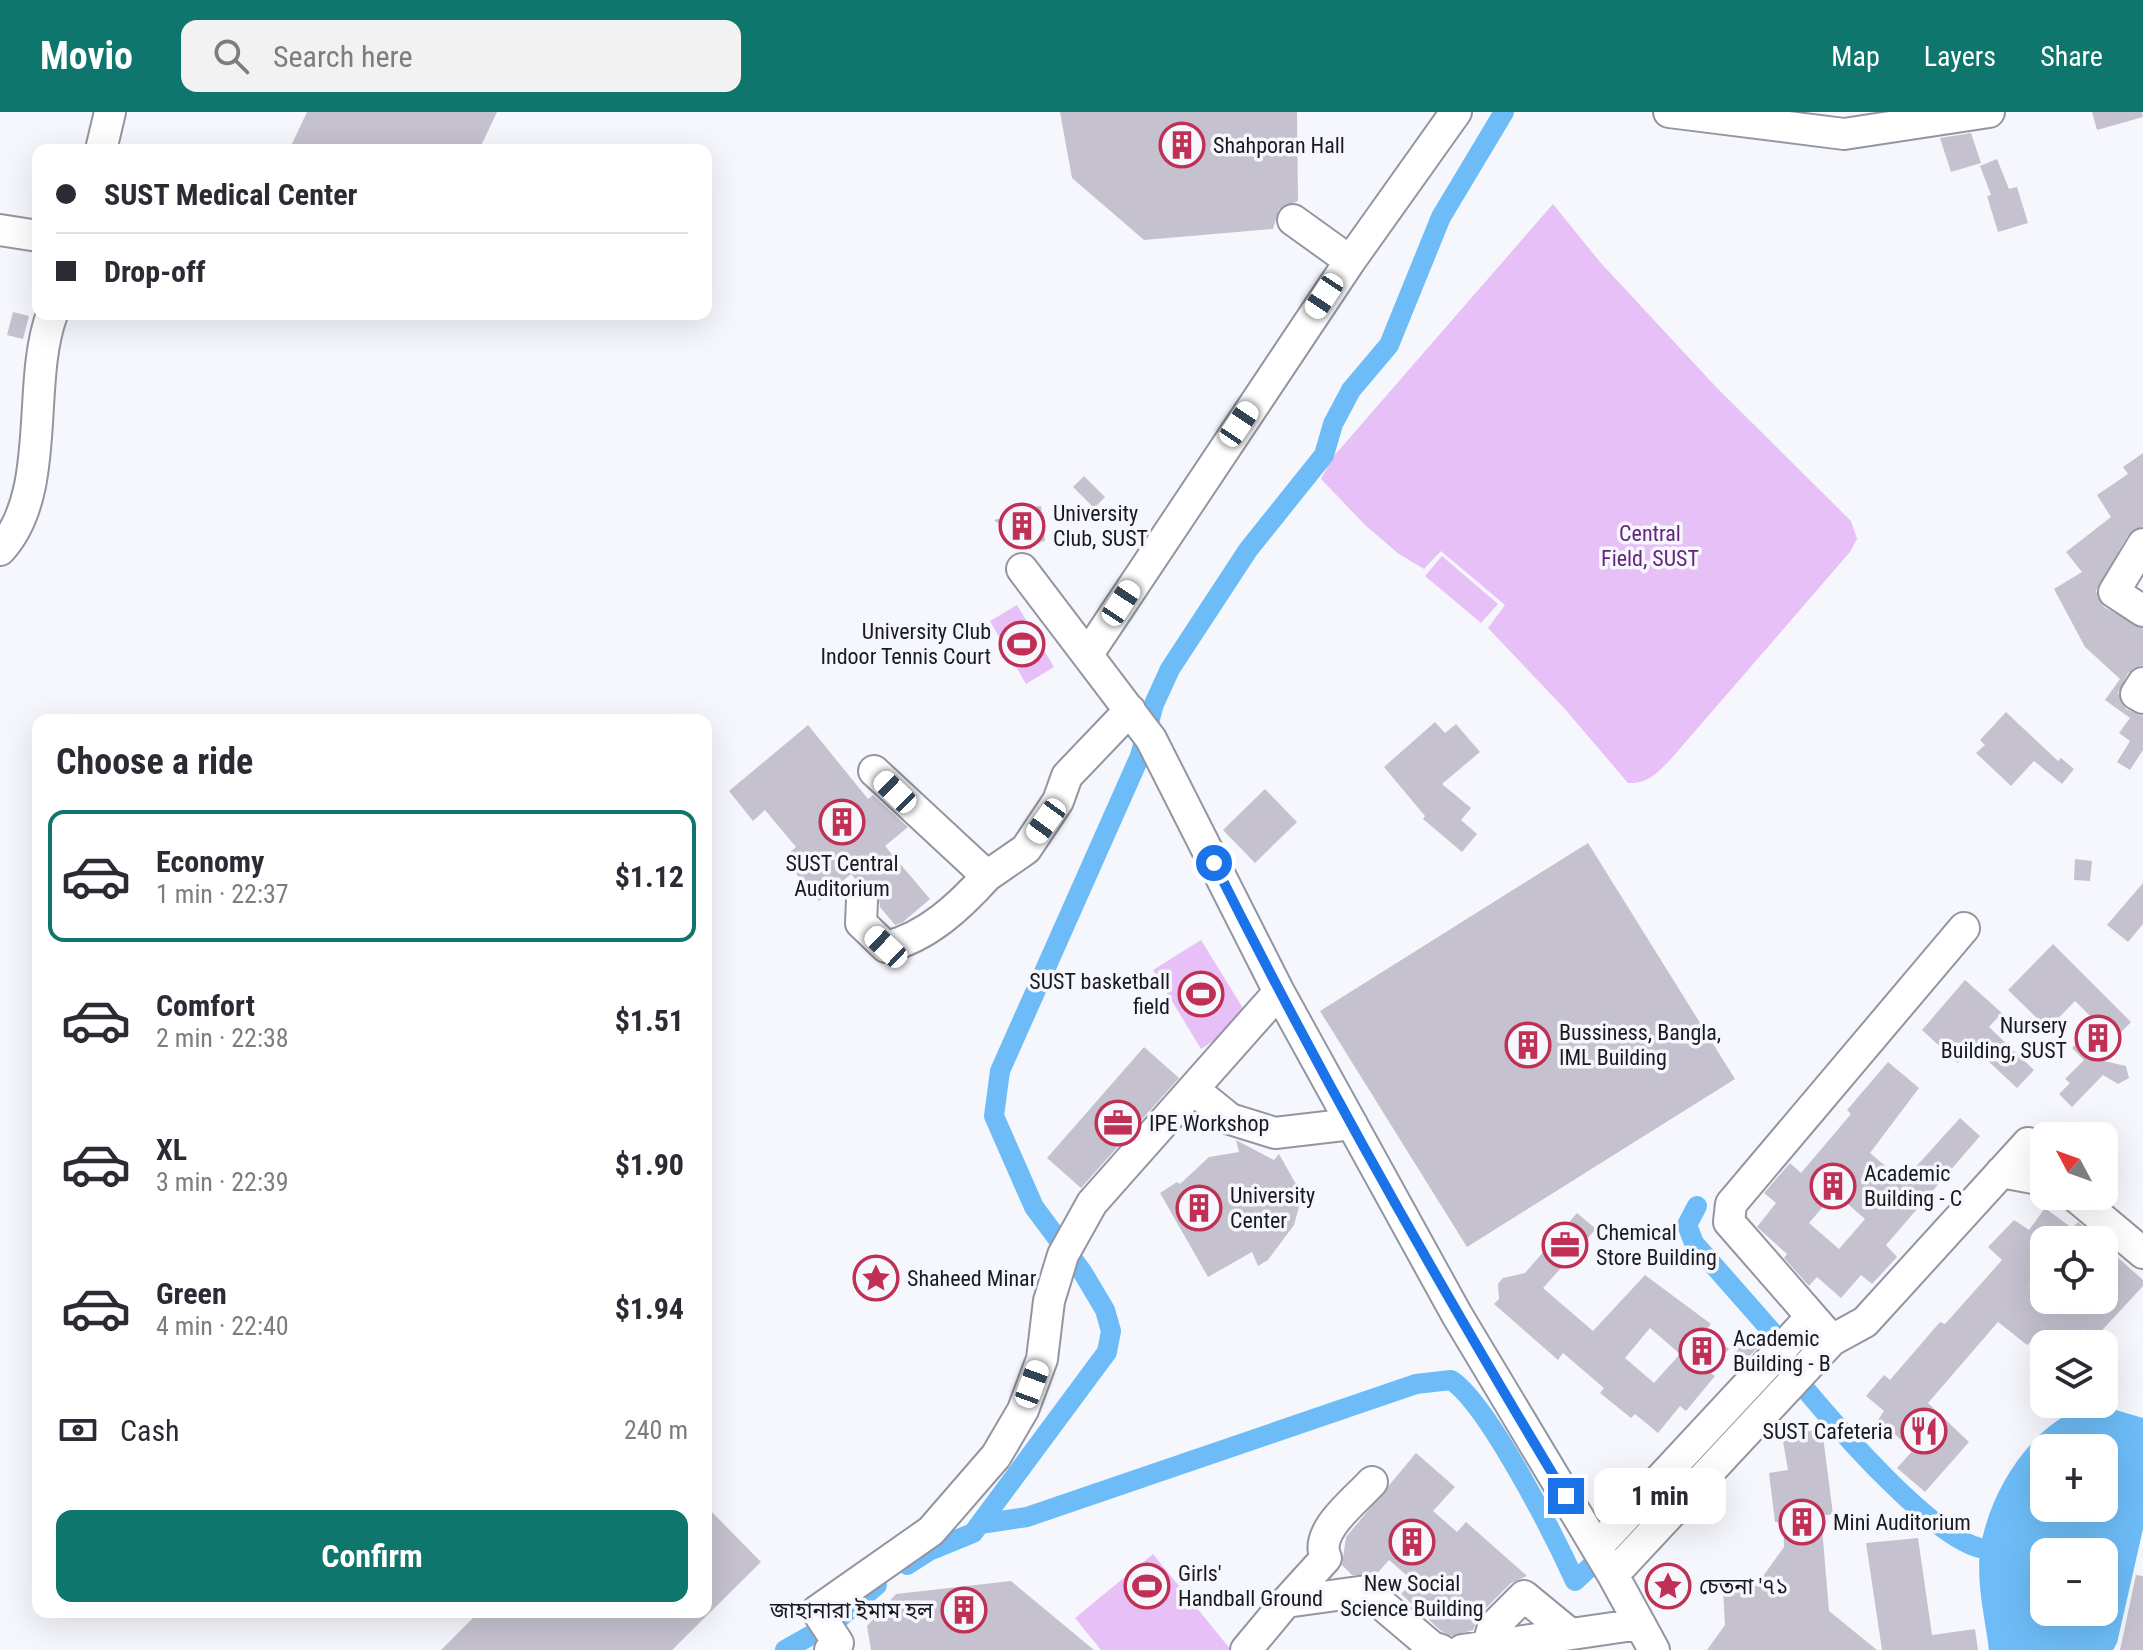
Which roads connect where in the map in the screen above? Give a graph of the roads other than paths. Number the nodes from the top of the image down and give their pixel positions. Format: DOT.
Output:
graph roads {
  1 [pos="110,112"];
  2 [pos="1456,112"];
  3 [pos="1669,112"];
  4 [pos="1989,112"];
  5 [pos="102,144"];
  6 [pos="1293,220"];
  7 [pos="0,230"];
  8 [pos="32,235"];
  9 [pos="1350,261"];
  10 [pos="50,320"];
  11 [pos="2143,544"];
  12 [pos="0,550"];
  13 [pos="1022,569"];
  14 [pos="2143,611"];
  15 [pos="1088,654"];
  16 [pos="2143,683"];
  17 [pos="2143,698"];
  18 [pos="1141,725"];
  19 [pos="874,771"];
  20 [pos="987,876"];
  21 [pos="862,900"];
  22 [pos="1964,928"];
  23 [pos="1279,992"];
  24 [pos="1193,1089"];
  25 [pos="1352,1124"];
  26 [pos="2028,1143"];
  27 [pos="2001,1172"];
  28 [pos="2030,1177"];
  29 [pos="2092,1210"];
  30 [pos="2143,1253"];
  31 [pos="1794,1335"];
  32 [pos="1832,1340"];
  33 [pos="1372,1482"];
  34 [pos="1597,1547"];
  35 [pos="1326,1558"];
  36 [pos="1613,1575"];
  37 [pos="1366,1591"];
  38 [pos="1286,1602"];
  39 [pos="1569,1633"];
  40 [pos="1647,1637"];
  41 [pos="834,1646"];
  42 [pos="1474,1649"];
  43 [pos="1246,1650"];
  44 [pos="1441,1650"];
  1 -- 5 [label="street"];
  2 -- 9 [label="street"];
  3 -- 4 [label="street"];
  6 -- 9 [label="street"];
  7 -- 8 [label="street"];
  9 -- 15 [label="street"];
  10 -- 12 [label="street"];
  11 -- 14 [label="street"];
  13 -- 15 [label="street"];
  15 -- 18 [label="street"];
  16 -- 17 [label="street"];
  18 -- 20 [label="street"];
  18 -- 23 [label="street"];
  19 -- 20 [label="street"];
  20 -- 21 [label="street"];
  22 -- 31 [label="street"];
  23 -- 24 [label="street"];
  23 -- 25 [label="street"];
  24 -- 25 [label="street"];
  24 -- 41 [label="street"];
  25 -- 34 [label="street"];
  26 -- 27 [label="street"];
  27 -- 28 [label="street"];
  27 -- 32 [label="street"];
  29 -- 30 [label="street"];
  31 -- 32 [label="street"];
  31 -- 34 [label="street"];
  32 -- 36 [label="street"];
  33 -- 35 [label="street"];
  34 -- 36 [label="street"];
  35 -- 37 [label="street"];
  35 -- 38 [label="street"];
  36 -- 40 [label="street"];
  37 -- 38 [label="street"];
  37 -- 44 [label="street"];
  38 -- 43 [label="street"];
  39 -- 40 [label="street"];
  39 -- 42 [label="street"];
  39 -- 42 [label="street"];
}
